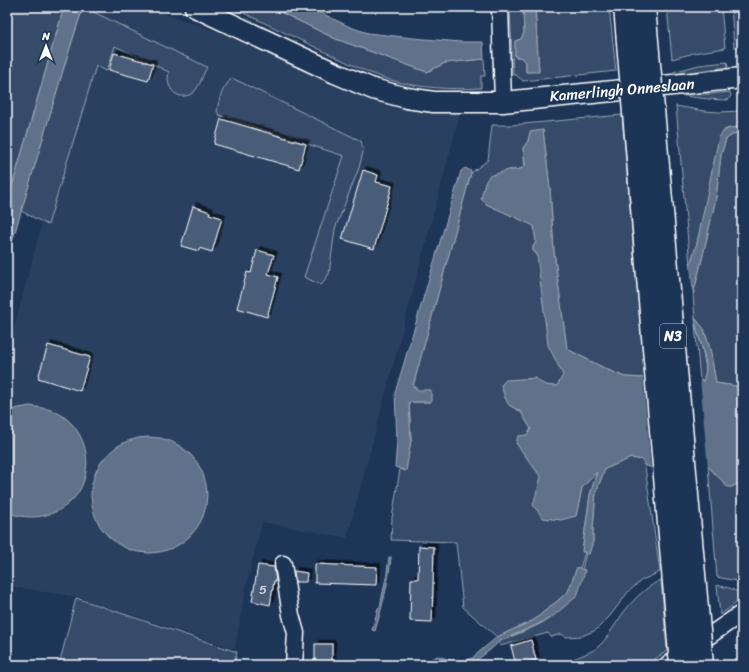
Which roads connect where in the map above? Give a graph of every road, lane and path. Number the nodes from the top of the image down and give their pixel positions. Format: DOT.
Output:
graph roads {
  1 [pos="196,7"];
  2 [pos="500,7"];
  3 [pos="624,7"];
  4 [pos="644,7"];
  5 [pos="742,78"];
  6 [pos="503,102"];
  7 [pos="283,564"];
  8 [pos="742,613"];
  9 [pos="294,665"];
  10 [pos="667,665"];
  11 [pos="681,665"];
  12 [pos="702,665"];
  1 -- 6 [label="street, Kamerlingh Onneslaan"];
  2 -- 6 [label="street"];
  3 -- 11 [label="main road, N3, bridge"];
  4 -- 12 [label="main road, N3, bridge"];
  5 -- 6 [label="street, Kamerlingh Onneslaan"];
  7 -- 9 [label="street"];
  8 -- 10 [label="street"];
}
